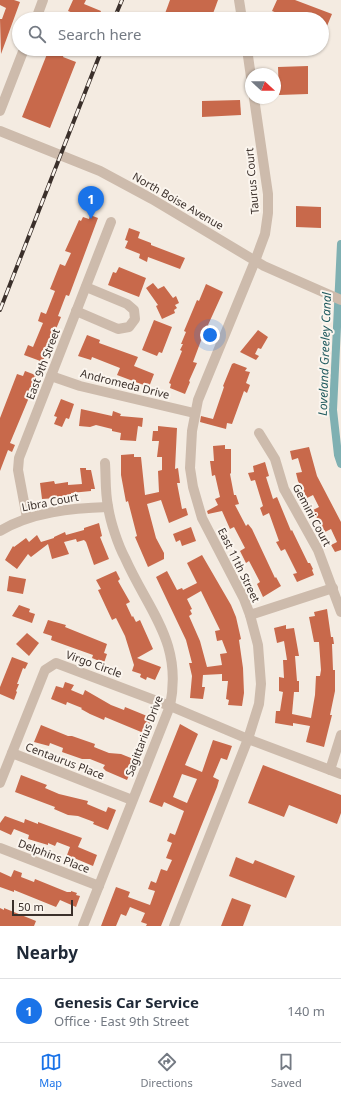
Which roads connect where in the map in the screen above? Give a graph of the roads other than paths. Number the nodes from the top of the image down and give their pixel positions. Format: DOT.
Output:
graph roads {
  1 [pos="44,0"];
  2 [pos="239,0"];
  3 [pos="39,12"];
  4 [pos="241,12"];
  5 [pos="21,56"];
  6 [pos="247,56"];
  7 [pos="249,68"];
  8 [pos="255,104"];
  9 [pos="0,111"];
  10 [pos="0,131"];
  11 [pos="111,222"];
  12 [pos="255,261"];
  13 [pos="86,286"];
  14 [pos="341,300"];
  15 [pos="76,311"];
  16 [pos="51,376"];
  17 [pos="194,414"];
  18 [pos="258,432"];
  19 [pos="105,463"];
  20 [pos="108,507"];
  21 [pos="27,518"];
  22 [pos="0,531"];
  23 [pos="332,588"];
  24 [pos="341,612"];
  25 [pos="250,615"];
  26 [pos="170,706"];
  27 [pos="341,734"];
  28 [pos="248,740"];
  29 [pos="12,753"];
  30 [pos="330,770"];
  31 [pos="341,774"];
  32 [pos="0,783"];
  33 [pos="132,800"];
  34 [pos="0,848"];
  35 [pos="99,886"];
  36 [pos="83,926"];
  37 [pos="174,926"];
  1 -- 3 [label="street"];
  2 -- 4 [label="street"];
  5 -- 9 [label="street"];
  6 -- 7 [label="street"];
  8 -- 12 [label="street, Taurus Court"];
  10 -- 12 [label="street, North Boise Avenue"];
  11 -- 13 [label="street, East 9th Street"];
  12 -- 14 [label="street, North Boise Avenue"];
  12 -- 17 [label="street, East 11th Street"];
  13 -- 15 [label="street, East 9th Street"];
  13 -- 15 [label="street"];
  15 -- 16 [label="street, East 9th Street"];
  16 -- 17 [label="street, Andromeda Drive"];
  16 -- 21 [label="street, East 9th Street"];
  17 -- 25 [label="street, East 11th Street"];
  18 -- 23 [label="street, Gemini Court"];
  19 -- 20 [label="street, Sagittarius Drive"];
  20 -- 21 [label="street, Libra Court"];
  20 -- 26 [label="street, Sagittarius Drive"];
  21 -- 22 [label="street, Libra Court"];
  23 -- 24 [label="street, Gemini Court"];
  23 -- 25 [label="street"];
  25 -- 28 [label="street, East 11th Street"];
  26 -- 28 [label="street, Virgo Circle"];
  26 -- 29 [label="street, Virgo Circle"];
  26 -- 33 [label="street, Sagittarius Drive"];
  27 -- 30 [label="street"];
  28 -- 30 [label="street, Virgo Circle"];
  28 -- 37 [label="street, East 11th Street"];
  29 -- 32 [label="street, Virgo Circle"];
  29 -- 33 [label="street, Centaurus Place"];
  30 -- 31 [label="street, Virgo Circle"];
  33 -- 35 [label="street, Sagittarius Drive"];
  34 -- 35 [label="street, Delphins Place"];
  35 -- 36 [label="street, Sagittarius Drive"];
}
